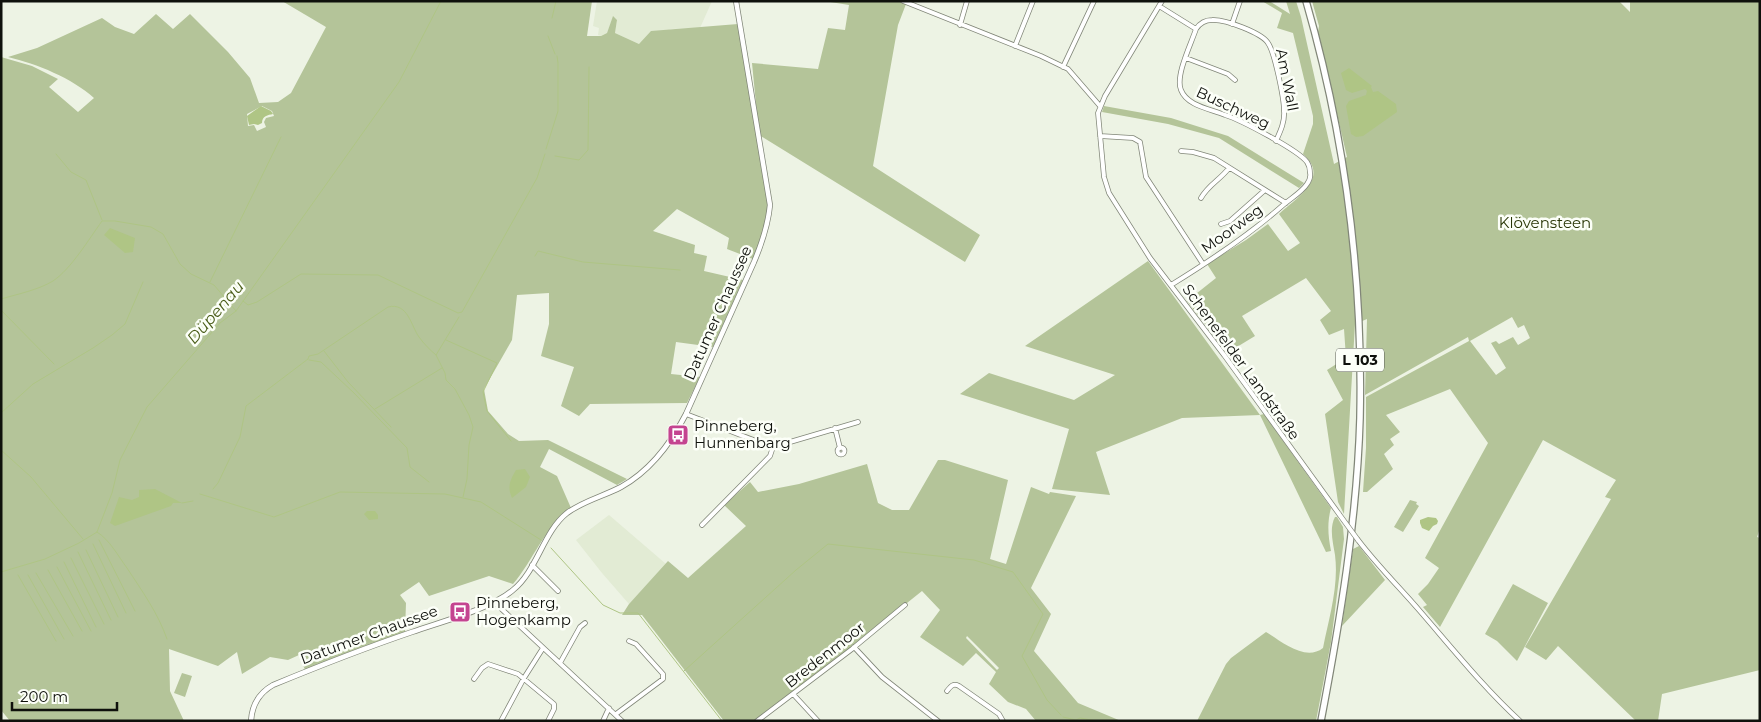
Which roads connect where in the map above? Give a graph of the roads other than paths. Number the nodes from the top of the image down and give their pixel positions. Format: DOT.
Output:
graph roads {
  1 [pos="736,1"];
  2 [pos="902,1"];
  3 [pos="967,1"];
  4 [pos="1033,1"];
  5 [pos="1094,1"];
  6 [pos="1162,1"];
  7 [pos="1240,1"];
  8 [pos="1306,1"];
  9 [pos="909,2"];
  10 [pos="1159,6"];
  11 [pos="1232,24"];
  12 [pos="960,25"];
  13 [pos="1196,29"];
  14 [pos="1015,46"];
  15 [pos="1186,58"];
  16 [pos="1064,67"];
  17 [pos="1235,80"];
  18 [pos="1100,106"];
  19 [pos="1100,136"];
  20 [pos="1276,141"];
  21 [pos="1181,151"];
  22 [pos="1229,168"];
  23 [pos="1304,188"];
  24 [pos="1265,190"];
  25 [pos="1201,198"];
  26 [pos="1286,203"];
  27 [pos="1221,224"];
  28 [pos="1203,264"];
  29 [pos="1171,285"];
  30 [pos="686,414"];
  31 [pos="858,422"];
  32 [pos="835,428"];
  33 [pos="773,446"];
  34 [pos="840,448"];
  35 [pos="702,525"];
  36 [pos="532,565"];
  37 [pos="558,591"];
  38 [pos="494,602"];
  39 [pos="905,605"];
  40 [pos="585,623"];
  41 [pos="629,641"];
  42 [pos="854,647"];
  43 [pos="543,648"];
  44 [pos="560,663"];
  45 [pos="524,678"];
  46 [pos="474,679"];
  47 [pos="947,691"];
  48 [pos="794,694"];
  49 [pos="609,708"];
  50 [pos="616,714"];
  51 [pos="251,721"];
  52 [pos="501,721"];
  53 [pos="548,721"];
  54 [pos="603,721"];
  55 [pos="622,721"];
  56 [pos="757,721"];
  57 [pos="818,721"];
  58 [pos="938,721"];
  59 [pos="1003,721"];
  60 [pos="1321,721"];
  61 [pos="1520,721"];
  1 -- 30 [label="street, Datumer Chaussee"];
  2 -- 9 [label="street"];
  3 -- 12 [label="street"];
  4 -- 14 [label="street"];
  5 -- 16 [label="street"];
  6 -- 10 [label="street, Schenefelder Landstraße"];
  7 -- 11 [label="street"];
  8 -- 60 [label="main road, L 103"];
  9 -- 12 [label="street"];
  10 -- 13 [label="street"];
  10 -- 18 [label="street, Schenefelder Landstraße"];
  11 -- 13 [label="street, Am Wall"];
  11 -- 20 [label="street, Am Wall"];
  12 -- 14 [label="street"];
  13 -- 15 [label="street, Buschweg"];
  14 -- 16 [label="street"];
  15 -- 17 [label="street, Buschweg"];
  15 -- 20 [label="street, Buschweg"];
  16 -- 18 [label="street"];
  18 -- 19 [label="street, Schenefelder Landstraße"];
  19 -- 28 [label="street"];
  19 -- 29 [label="street, Schenefelder Landstraße"];
  20 -- 23 [label="street, Buschweg"];
  21 -- 22 [label="street"];
  22 -- 24 [label="street"];
  22 -- 25 [label="street"];
  23 -- 26 [label="street, Moorweg"];
  24 -- 26 [label="street"];
  24 -- 27 [label="street"];
  26 -- 28 [label="street, Moorweg"];
  28 -- 29 [label="street, Moorweg"];
  29 -- 61 [label="street, Schenefelder Landstraße, bridge"];
  30 -- 33 [label="street"];
  30 -- 36 [label="street, Datumer Chaussee"];
  31 -- 32 [label="street"];
  32 -- 33 [label="street"];
  32 -- 34 [label="street"];
  33 -- 35 [label="street"];
  36 -- 37 [label="street"];
  36 -- 38 [label="street, Datumer Chaussee"];
  38 -- 43 [label="street"];
  38 -- 51 [label="street, Datumer Chaussee"];
  39 -- 42 [label="street, Bredenmoor"];
  40 -- 44 [label="street"];
  41 -- 50 [label="street"];
  42 -- 48 [label="street, Bredenmoor"];
  42 -- 58 [label="street"];
  43 -- 44 [label="street"];
  43 -- 45 [label="street"];
  44 -- 49 [label="street"];
  45 -- 46 [label="street"];
  45 -- 52 [label="street"];
  45 -- 53 [label="street"];
  47 -- 59 [label="street"];
  48 -- 56 [label="street, Bredenmoor"];
  48 -- 57 [label="street"];
  49 -- 50 [label="street"];
  49 -- 54 [label="street"];
  50 -- 55 [label="street"];
}
